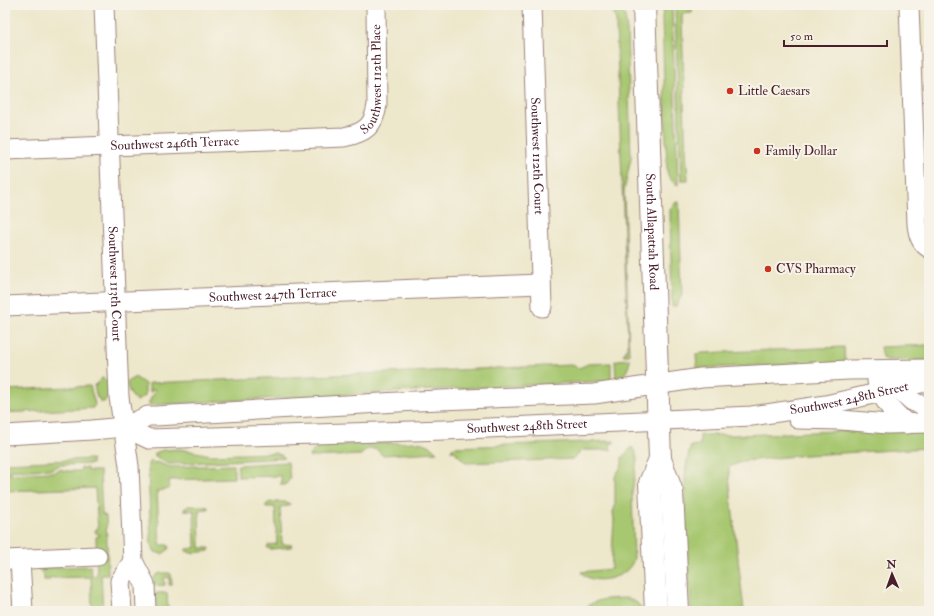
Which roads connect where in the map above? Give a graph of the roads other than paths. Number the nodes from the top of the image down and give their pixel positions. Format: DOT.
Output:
graph roads {
  1 [pos="104,5"];
  2 [pos="376,5"];
  3 [pos="532,5"];
  4 [pos="644,5"];
  5 [pos="909,5"];
  6 [pos="344,137"];
  7 [pos="110,146"];
  8 [pos="5,150"];
  9 [pos="927,247"];
  10 [pos="541,284"];
  11 [pos="116,301"];
  12 [pos="5,306"];
  13 [pos="542,307"];
  14 [pos="929,369"];
  15 [pos="874,370"];
  16 [pos="929,381"];
  17 [pos="657,385"];
  18 [pos="889,390"];
  19 [pos="929,410"];
  20 [pos="752,416"];
  21 [pos="658,421"];
  22 [pos="929,422"];
  23 [pos="907,424"];
  24 [pos="124,427"];
  25 [pos="5,435"];
  26 [pos="660,458"];
  27 [pos="97,556"];
  28 [pos="13,560"];
  29 [pos="133,561"];
  30 [pos="23,611"];
  31 [pos="122,611"];
  32 [pos="146,611"];
  33 [pos="656,611"];
  34 [pos="678,611"];
  1 -- 7 [label="street, Southwest 113th Court"];
  2 -- 6 [label="street, Southwest 112th Place"];
  3 -- 10 [label="street, Southwest 112th Court"];
  4 -- 17 [label="main road, South Allapattah Road"];
  5 -- 9 [label="street"];
  6 -- 7 [label="street, Southwest 246th Terrace"];
  7 -- 8 [label="street, Southwest 246th Terrace"];
  7 -- 11 [label="street, Southwest 113th Court"];
  10 -- 11 [label="street, Southwest 247th Terrace"];
  10 -- 13 [label="street, Southwest 112th Court"];
  11 -- 12 [label="street, Southwest 247th Terrace"];
  11 -- 24 [label="street, Southwest 113th Court"];
  14 -- 15 [label="street, Southwest 248th Street"];
  15 -- 17 [label="street, Southwest 248th Street"];
  15 -- 18 [label="street"];
  16 -- 18 [label="street, Southwest 248th Street"];
  17 -- 21 [label="main road, South Allapattah Road"];
  17 -- 24 [label="street, Southwest 248th Street"];
  18 -- 19 [label="street"];
  18 -- 20 [label="street, Southwest 248th Street"];
  18 -- 23 [label="street"];
  20 -- 21 [label="street, Southwest 248th Street"];
  20 -- 23 [label="street"];
  21 -- 24 [label="street, Southwest 248th Street"];
  21 -- 26 [label="main road, South Allapattah Road"];
  22 -- 23 [label="street"];
  24 -- 25 [label="street, Southwest 248th Street"];
  24 -- 29 [label="street, Southwest 113th Court"];
  26 -- 33 [label="main road, South Allapattah Road"];
  26 -- 34 [label="main road, South Allapattah Road"];
  27 -- 28 [label="street"];
  28 -- 30 [label="street"];
  29 -- 31 [label="street"];
  29 -- 32 [label="street, Southwest 113th Court"];
}
